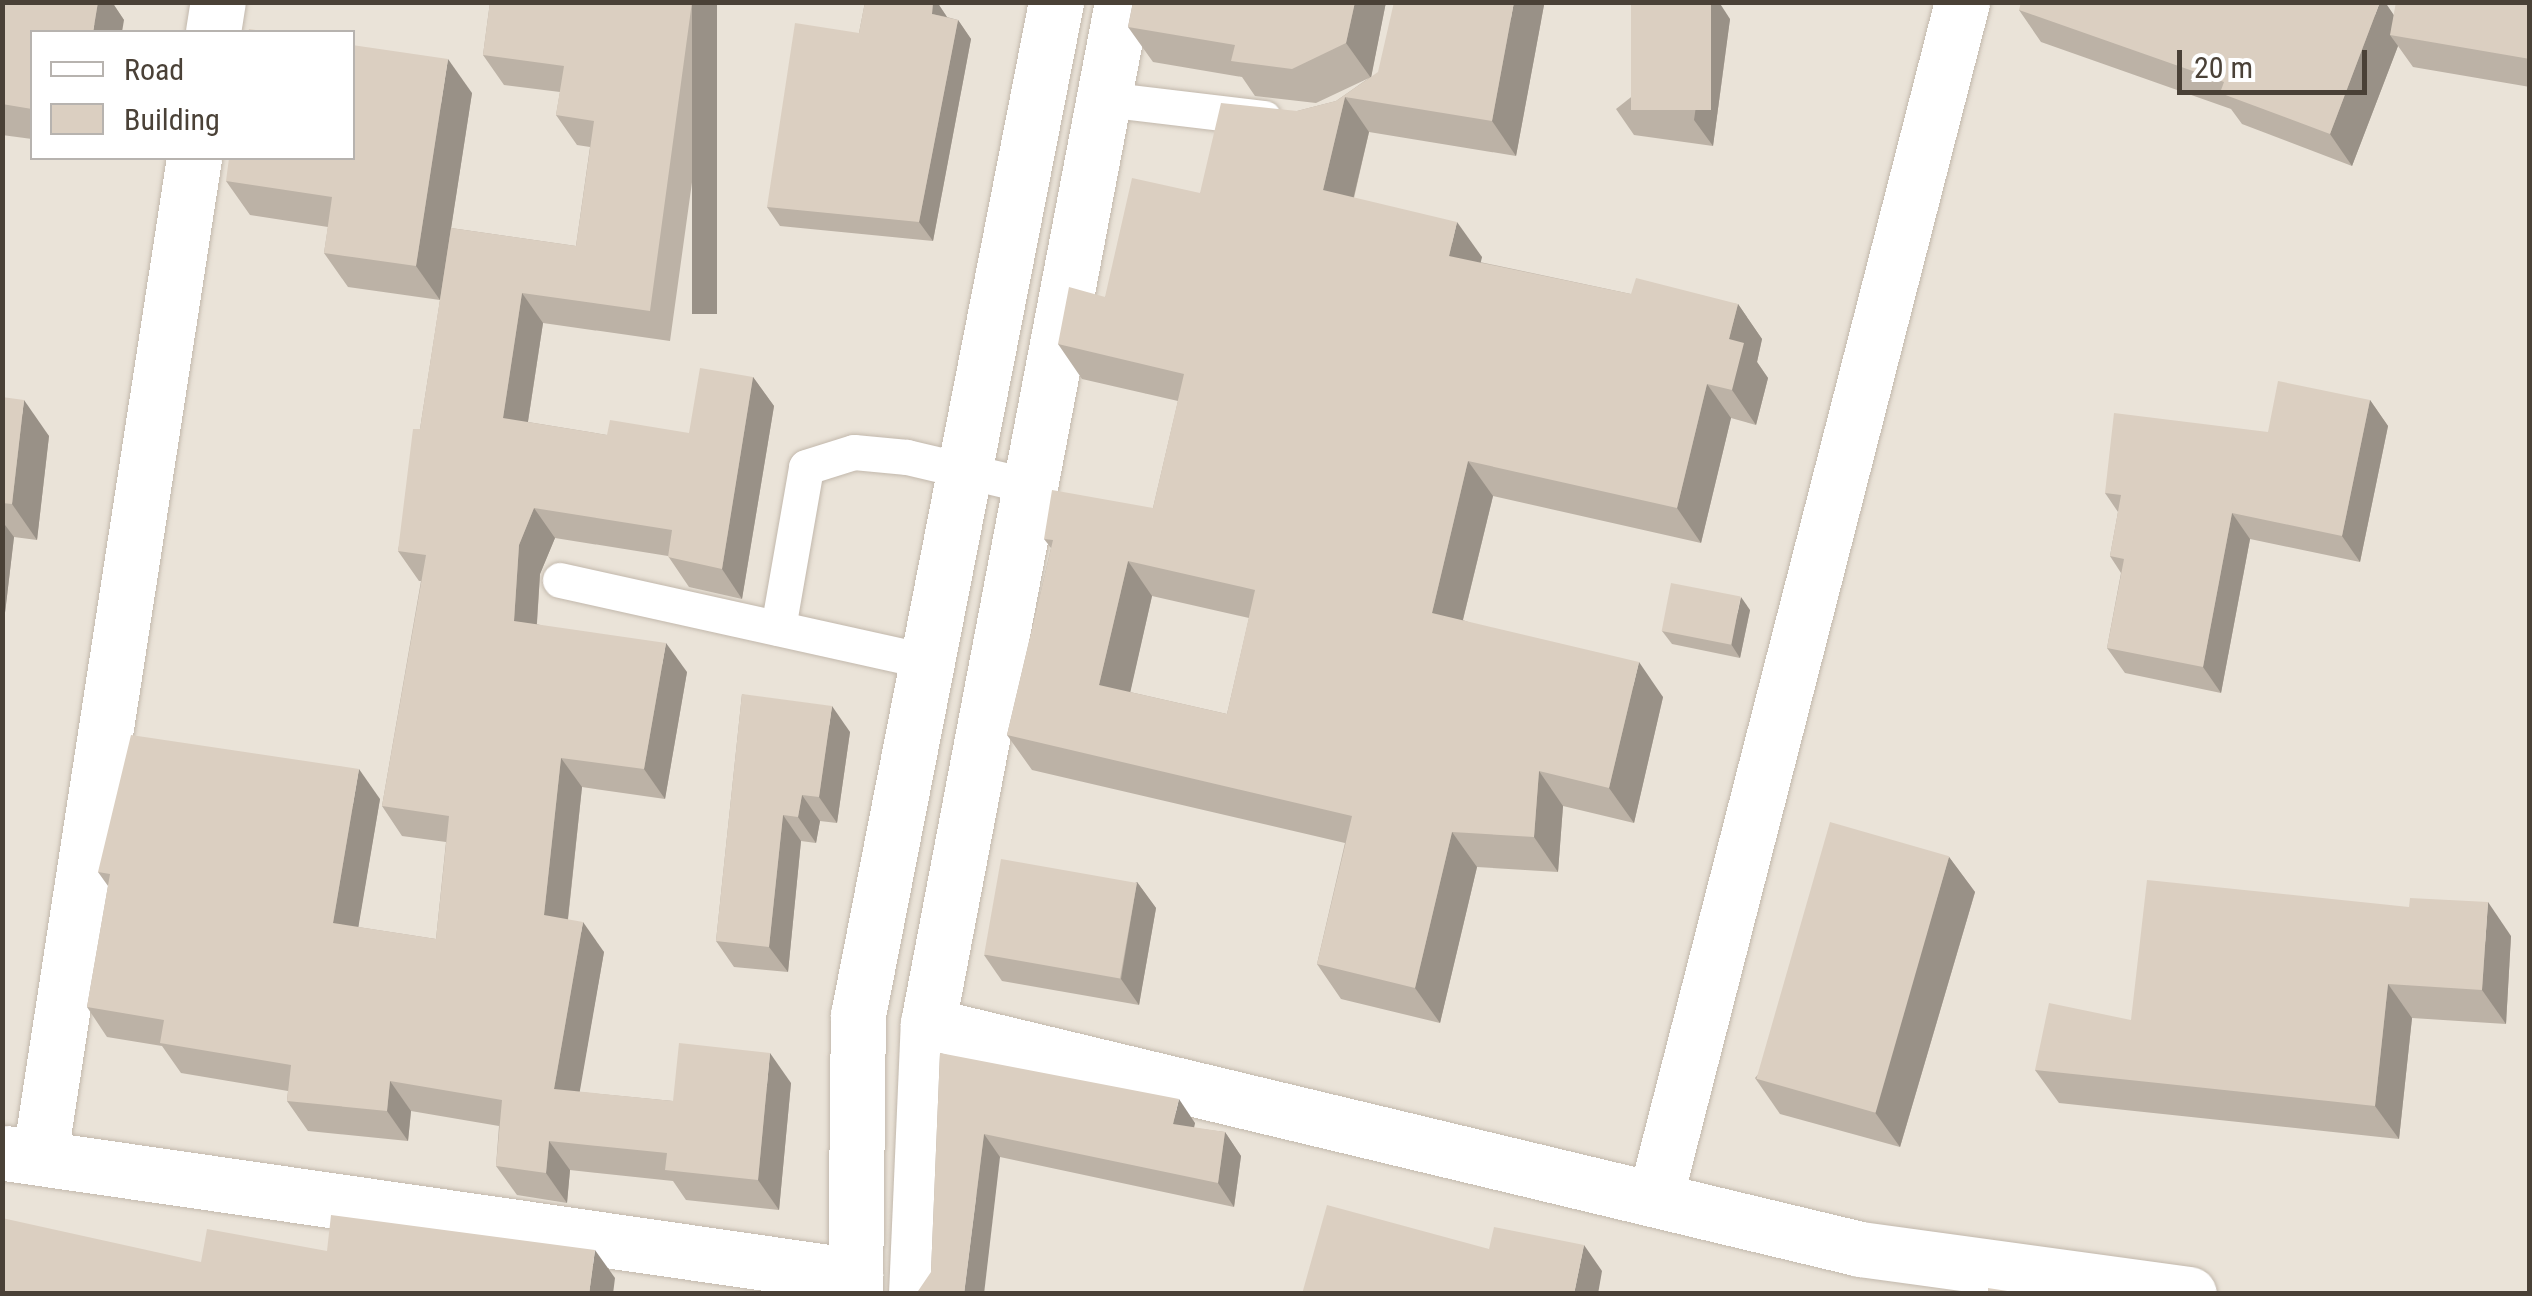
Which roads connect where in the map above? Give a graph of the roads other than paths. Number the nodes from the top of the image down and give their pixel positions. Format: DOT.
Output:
graph roads {
  1 [pos="218,2"];
  2 [pos="1056,2"];
  3 [pos="1122,2"];
  4 [pos="1962,2"];
  5 [pos="214,30"];
  6 [pos="1104,98"];
  7 [pos="1298,122"];
  8 [pos="194,160"];
  9 [pos="964,473"];
  10 [pos="1030,486"];
  11 [pos="560,580"];
  12 [pos="778,628"];
  13 [pos="924,661"];
  14 [pos="928,1025"];
  15 [pos="21,1154"];
  16 [pos="1656,1194"];
  17 [pos="855,1285"];
  18 [pos="916,1294"];
  19 [pos="2190,1294"];
  1 -- 5 [label="street"];
  2 -- 9 [label="street"];
  3 -- 6 [label="street"];
  4 -- 16 [label="street"];
  6 -- 7 [label="lane"];
  6 -- 10 [label="street"];
  8 -- 15 [label="street"];
  9 -- 10 [label="lane"];
  9 -- 12 [label="lane"];
  9 -- 13 [label="street"];
  10 -- 14 [label="street"];
  11 -- 12 [label="lane"];
  12 -- 13 [label="lane"];
  13 -- 17 [label="street"];
  14 -- 16 [label="street"];
  14 -- 18 [label="street"];
  15 -- 17 [label="street"];
  16 -- 19 [label="street"];
}
